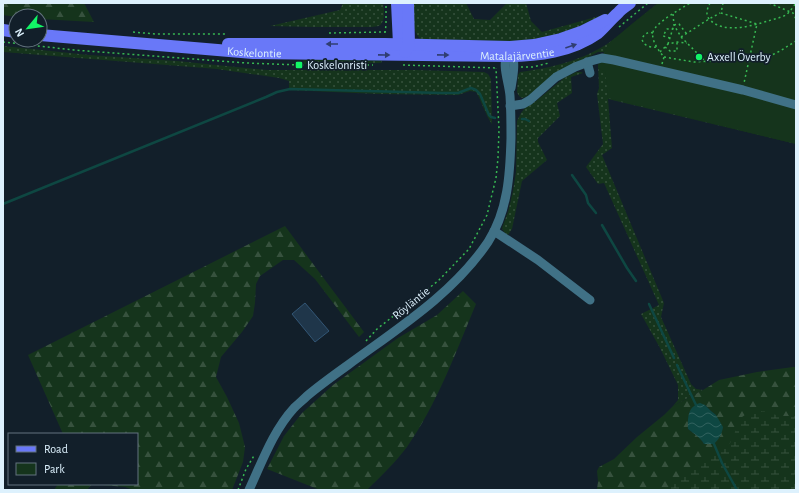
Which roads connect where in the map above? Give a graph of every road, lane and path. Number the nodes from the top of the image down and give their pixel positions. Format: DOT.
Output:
graph roads {
  1 [pos="386,3"];
  2 [pos="398,3"];
  3 [pos="408,3"];
  4 [pos="630,3"];
  5 [pos="690,3"];
  6 [pos="710,3"];
  7 [pos="723,3"];
  8 [pos="769,3"];
  9 [pos="796,3"];
  10 [pos="789,12"];
  11 [pos="721,13"];
  12 [pos="673,14"];
  13 [pos="709,19"];
  14 [pos="796,19"];
  15 [pos="757,24"];
  16 [pos="674,26"];
  17 [pos="673,29"];
  18 [pos="133,32"];
  19 [pos="653,32"];
  20 [pos="229,34"];
  21 [pos="324,34"];
  22 [pos="686,34"];
  23 [pos="48,36"];
  24 [pos="681,37"];
  25 [pos="670,38"];
  26 [pos="796,41"];
  27 [pos="3,42"];
  28 [pos="677,42"];
  29 [pos="687,42"];
  30 [pos="668,44"];
  31 [pos="657,47"];
  32 [pos="665,47"];
  33 [pos="404,48"];
  34 [pos="660,52"];
  35 [pos="510,53"];
  36 [pos="154,56"];
  37 [pos="664,58"];
  38 [pos="749,59"];
  39 [pos="587,62"];
  40 [pos="706,62"];
  41 [pos="496,68"];
  42 [pos="659,71"];
  43 [pos="590,73"];
  44 [pos="743,90"];
  45 [pos="796,104"];
  46 [pos="510,106"];
  47 [pos="494,231"];
  48 [pos="590,300"];
  49 [pos="363,344"];
  50 [pos="258,449"];
  51 [pos="238,490"];
  52 [pos="249,490"];
  1 -- 21 [label="path"];
  2 -- 33 [label="main road"];
  3 -- 33 [label="main road"];
  4 -- 35 [label="main road, Matalajärventie"];
  5 -- 12 [label="path"];
  6 -- 13 [label="path"];
  7 -- 11 [label="path"];
  8 -- 10 [label="path"];
  9 -- 10 [label="path"];
  10 -- 14 [label="path"];
  10 -- 15 [label="path"];
  11 -- 13 [label="path"];
  11 -- 15 [label="path"];
  12 -- 16 [label="path"];
  12 -- 19 [label="path"];
  13 -- 15 [label="path"];
  13 -- 22 [label="path"];
  15 -- 38 [label="path"];
  16 -- 17 [label="path"];
  16 -- 22 [label="path"];
  16 -- 24 [label="path"];
  17 -- 25 [label="path"];
  17 -- 25 [label="path"];
  18 -- 20 [label="path"];
  19 -- 31 [label="path"];
  19 -- 31 [label="path"];
  22 -- 24 [label="path"];
  23 -- 33 [label="main road, Koskelontie"];
  24 -- 29 [label="path"];
  25 -- 30 [label="path"];
  26 -- 38 [label="path"];
  27 -- 36 [label="path"];
  28 -- 29 [label="path"];
  28 -- 30 [label="path"];
  28 -- 32 [label="path"];
  29 -- 40 [label="path"];
  30 -- 32 [label="path"];
  31 -- 34 [label="path"];
  32 -- 34 [label="path"];
  33 -- 35 [label="main road, Matalajärventie"];
  34 -- 37 [label="path"];
  35 -- 46 [label="street, Röyläntie"];
  37 -- 40 [label="path"];
  37 -- 42 [label="path"];
  38 -- 40 [label="path"];
  38 -- 44 [label="path"];
  39 -- 42 [label="street"];
  39 -- 43 [label="street"];
  39 -- 46 [label="street"];
  41 -- 49 [label="path"];
  42 -- 44 [label="street"];
  44 -- 45 [label="street"];
  46 -- 47 [label="street, Röyläntie"];
  47 -- 48 [label="street"];
  47 -- 52 [label="street, Röyläntie"];
  50 -- 51 [label="path"];
}
